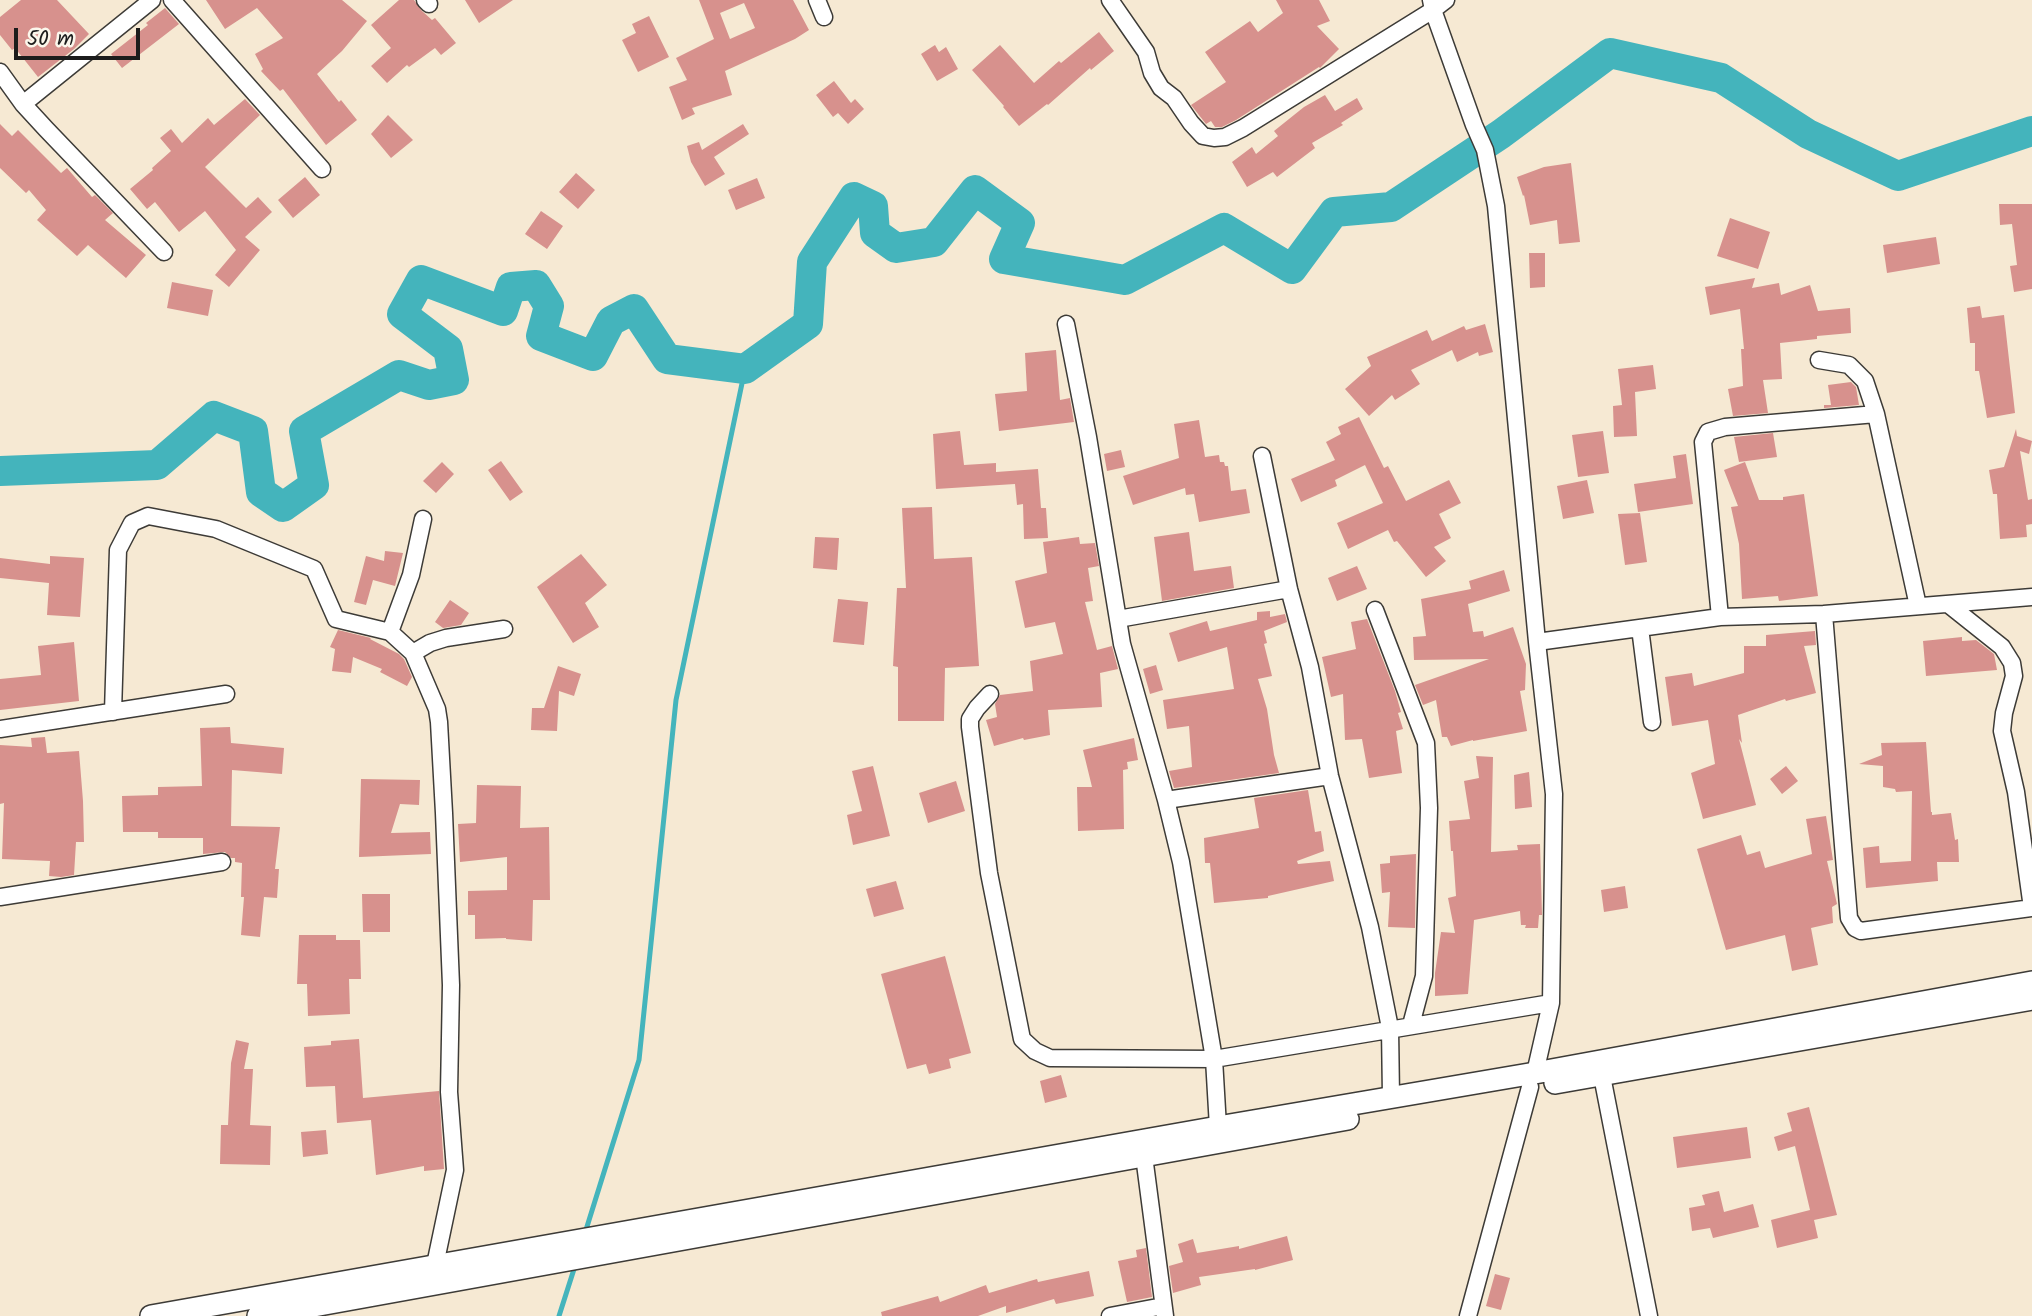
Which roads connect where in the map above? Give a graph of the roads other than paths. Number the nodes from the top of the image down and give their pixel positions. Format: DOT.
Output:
graph roads {
  1 [pos="152,0"];
  2 [pos="172,0"];
  3 [pos="817,0"];
  4 [pos="1110,0"];
  5 [pos="1437,3"];
  6 [pos="824,17"];
  7 [pos="0,72"];
  8 [pos="23,104"];
  9 [pos="322,169"];
  10 [pos="164,252"];
  11 [pos="1066,324"];
  12 [pos="1819,360"];
  13 [pos="1876,414"];
  14 [pos="1262,456"];
  15 [pos="423,519"];
  16 [pos="1289,589"];
  17 [pos="2032,597"];
  18 [pos="1948,604"];
  19 [pos="1918,606"];
  20 [pos="1375,610"];
  21 [pos="1824,614"];
  22 [pos="1720,617"];
  23 [pos="1118,619"];
  24 [pos="1640,628"];
  25 [pos="504,629"];
  26 [pos="390,632"];
  27 [pos="1537,642"];
  28 [pos="413,653"];
  29 [pos="226,694"];
  30 [pos="990,694"];
  31 [pos="113,712"];
  32 [pos="1652,722"];
  33 [pos="0,729"];
  34 [pos="1330,776"];
  35 [pos="1166,800"];
  36 [pos="222,862"];
  37 [pos="0,897"];
  38 [pos="2032,908"];
  39 [pos="2032,982"];
  40 [pos="2032,999"];
  41 [pos="1552,1003"];
  42 [pos="1883,1018"];
  43 [pos="1411,1025"];
  44 [pos="1390,1028"];
  45 [pos="1214,1059"];
  46 [pos="1601,1076"];
  47 [pos="1532,1080"];
  48 [pos="1391,1097"];
  49 [pos="1218,1127"];
  50 [pos="1144,1156"];
  51 [pos="435,1265"];
  52 [pos="333,1310"];
  53 [pos="1164,1311"];
  54 [pos="151,1316"];
  55 [pos="258,1316"];
  56 [pos="1110,1316"];
  57 [pos="1468,1316"];
  58 [pos="1649,1316"];
  1 -- 8 [label="street"];
  2 -- 9 [label="street"];
  3 -- 6 [label="street"];
  4 -- 5 [label="street"];
  5 -- 27 [label="street"];
  7 -- 8 [label="street"];
  8 -- 10 [label="street"];
  11 -- 23 [label="street"];
  12 -- 13 [label="street"];
  13 -- 19 [label="street"];
  13 -- 22 [label="street"];
  14 -- 16 [label="street"];
  15 -- 26 [label="street"];
  16 -- 23 [label="street"];
  16 -- 34 [label="street"];
  17 -- 18 [label="street"];
  18 -- 19 [label="street"];
  18 -- 38 [label="street"];
  19 -- 21 [label="street"];
  20 -- 43 [label="street"];
  21 -- 22 [label="street"];
  21 -- 38 [label="street"];
  22 -- 24 [label="street"];
  23 -- 35 [label="street"];
  24 -- 27 [label="street"];
  24 -- 32 [label="street"];
  25 -- 28 [label="street"];
  26 -- 28 [label="street"];
  26 -- 31 [label="street"];
  27 -- 41 [label="street"];
  28 -- 51 [label="street"];
  29 -- 31 [label="street"];
  30 -- 45 [label="street"];
  31 -- 33 [label="street"];
  34 -- 35 [label="street"];
  34 -- 44 [label="street"];
  35 -- 45 [label="street"];
  36 -- 37 [label="street"];
  39 -- 42 [label="main road"];
  40 -- 42 [label="main road"];
  41 -- 43 [label="street"];
  41 -- 47 [label="street"];
  42 -- 46 [label="main road"];
  42 -- 47 [label="main road"];
  43 -- 44 [label="street"];
  44 -- 45 [label="street"];
  44 -- 48 [label="street"];
  45 -- 49 [label="street"];
  46 -- 47 [label="main road"];
  46 -- 58 [label="street"];
  47 -- 48 [label="main road"];
  47 -- 50 [label="main road"];
  47 -- 57 [label="street"];
  48 -- 49 [label="main road"];
  49 -- 51 [label="main road"];
  50 -- 52 [label="main road"];
  50 -- 53 [label="street"];
  51 -- 54 [label="main road"];
  52 -- 55 [label="main road"];
  53 -- 56 [label="street"];
}
